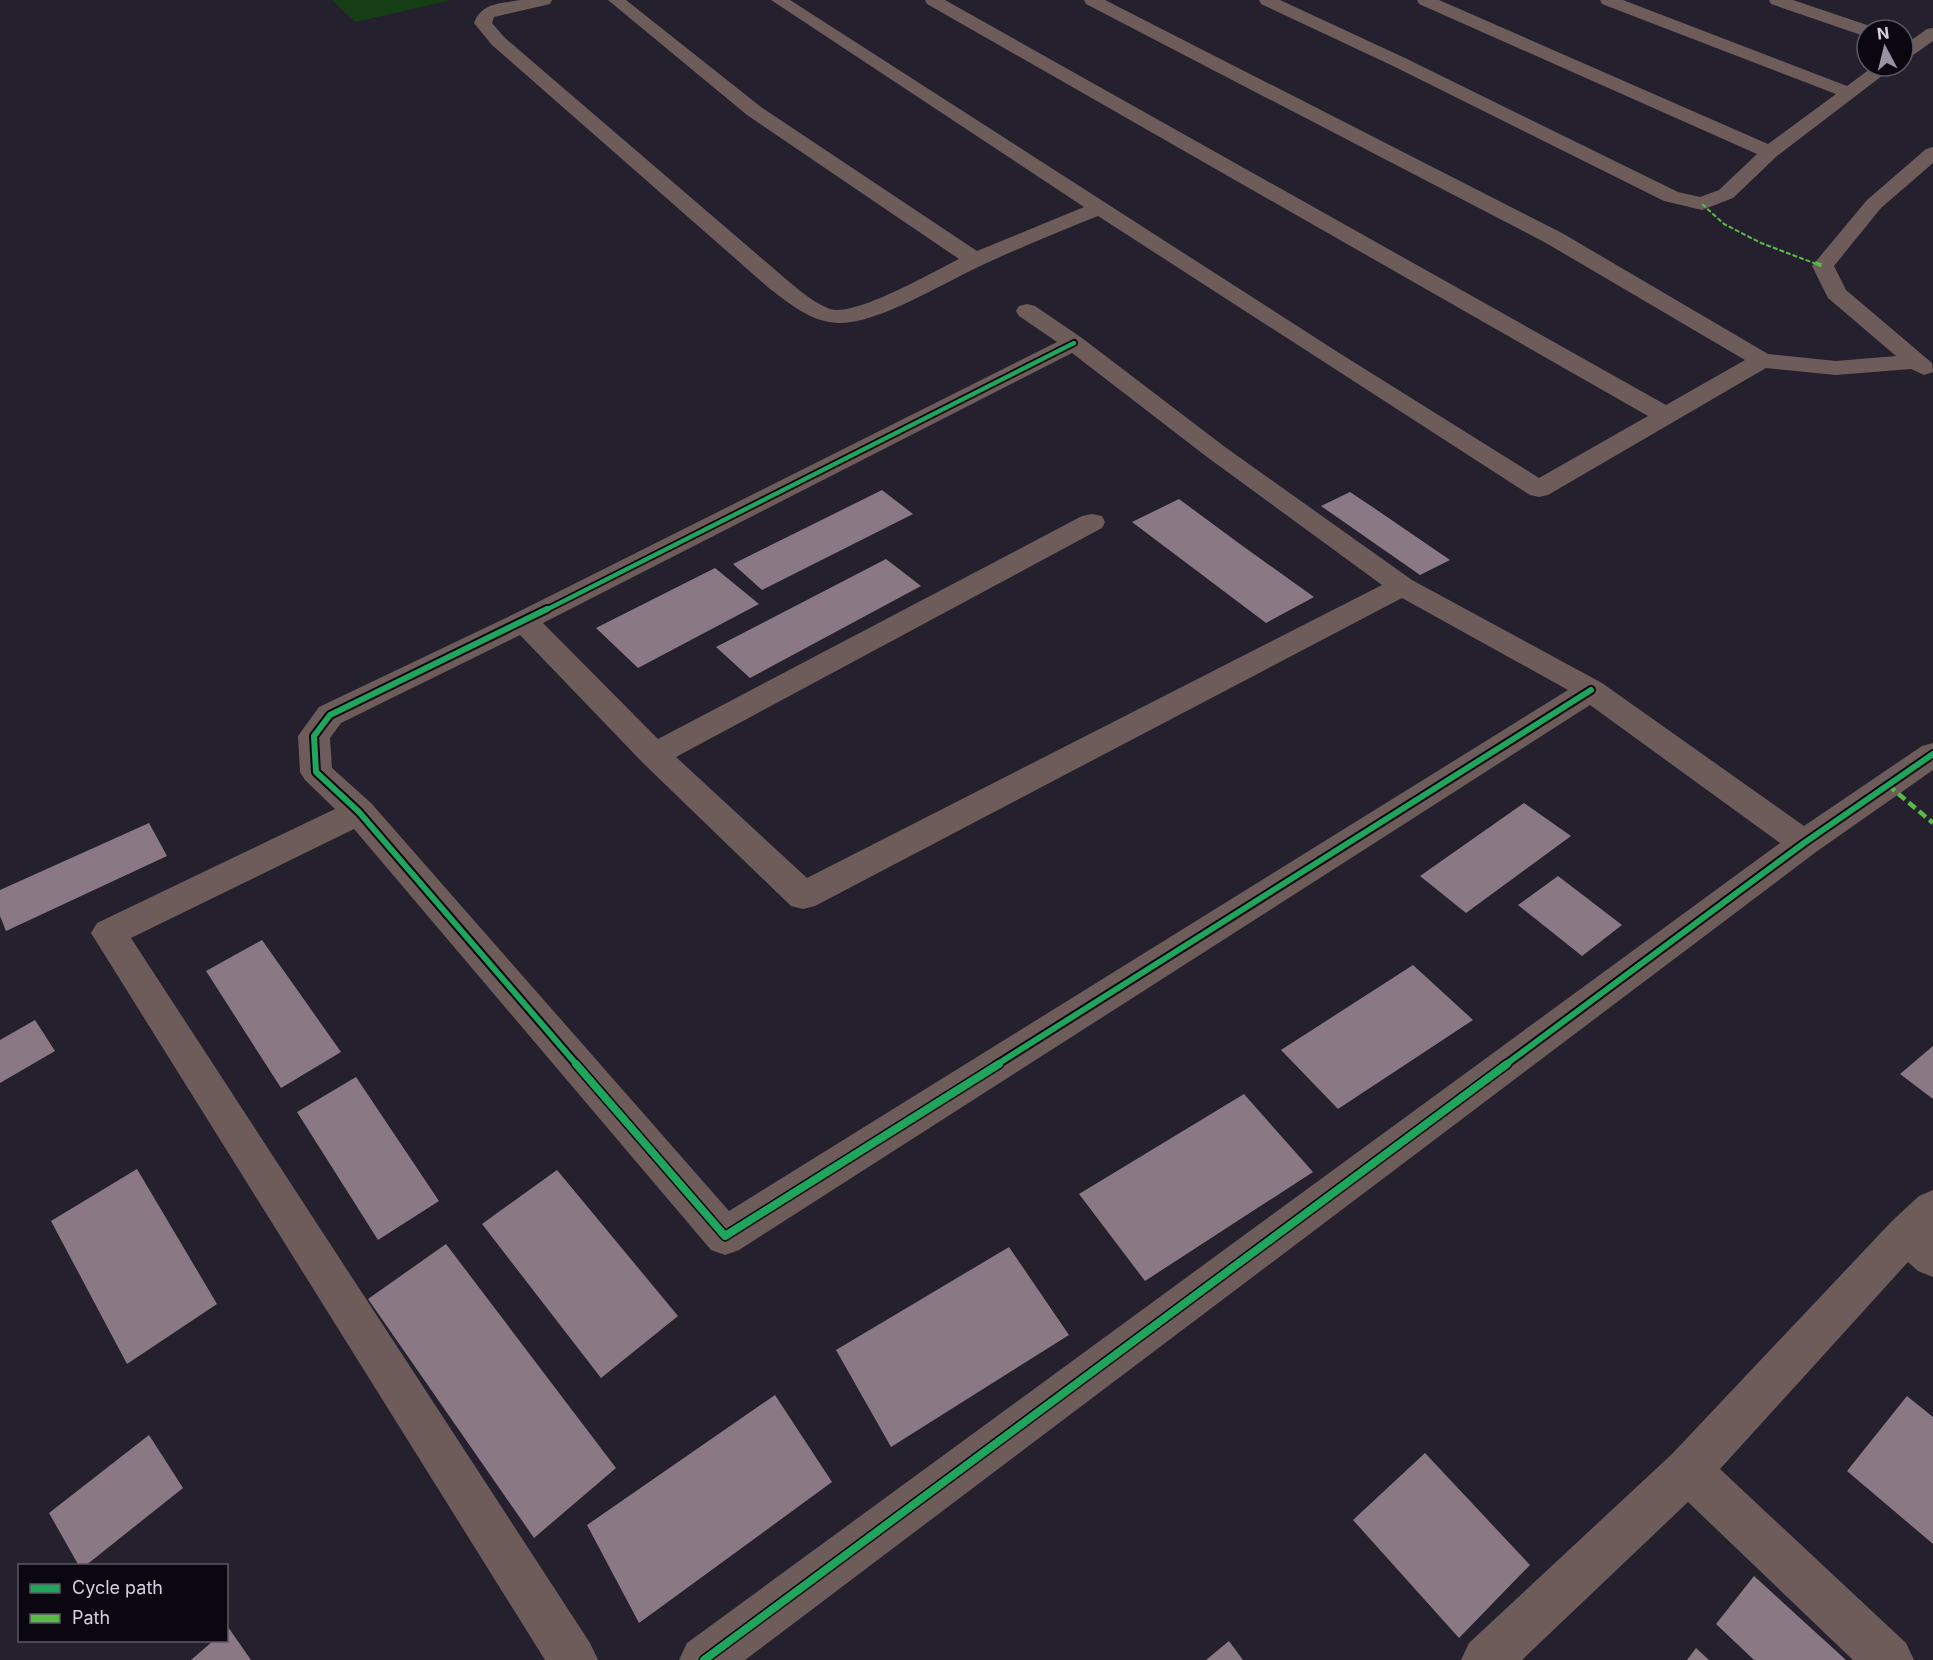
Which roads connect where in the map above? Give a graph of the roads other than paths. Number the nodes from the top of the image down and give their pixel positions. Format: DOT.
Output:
graph roads {
  1 [pos="544,0"];
  2 [pos="616,0"];
  3 [pos="778,0"];
  4 [pos="933,0"];
  5 [pos="1092,0"];
  6 [pos="1267,0"];
  7 [pos="1425,0"];
  8 [pos="1608,0"];
  9 [pos="1777,0"];
  10 [pos="1855,27"];
  11 [pos="1933,33"];
  12 [pos="1915,43"];
  13 [pos="1915,50"];
  14 [pos="1933,54"];
  15 [pos="1870,78"];
  16 [pos="1849,93"];
  17 [pos="1770,152"];
  18 [pos="1933,153"];
  19 [pos="1098,208"];
  20 [pos="975,260"];
  21 [pos="1028,311"];
  22 [pos="1074,343"];
  23 [pos="1762,360"];
  24 [pos="1914,362"];
  25 [pos="1933,374"];
  26 [pos="1665,415"];
  27 [pos="1092,522"];
  28 [pos="1402,586"];
  29 [pos="524,621"];
  30 [pos="1591,690"];
  31 [pos="1933,754"];
  32 [pos="654,755"];
  33 [pos="358,812"];
  34 [pos="1804,843"];
  35 [pos="1924,1233"];
  36 [pos="1688,1470"];
  37 [pos="573,1660"];
  38 [pos="704,1660"];
  39 [pos="1486,1660"];
  40 [pos="1888,1660"];
  1 -- 20 [label="street"];
  2 -- 20 [label="street"];
  3 -- 19 [label="street"];
  4 -- 26 [label="street"];
  5 -- 23 [label="street"];
  6 -- 17 [label="street"];
  7 -- 17 [label="street"];
  8 -- 16 [label="street"];
  9 -- 10 [label="street"];
  11 -- 12 [label="street"];
  13 -- 14 [label="street"];
  15 -- 16 [label="street"];
  16 -- 17 [label="street"];
  18 -- 24 [label="street"];
  19 -- 20 [label="street"];
  19 -- 26 [label="street"];
  21 -- 22 [label="street"];
  22 -- 28 [label="street"];
  22 -- 29 [label="street"];
  23 -- 24 [label="street"];
  23 -- 26 [label="street"];
  24 -- 25 [label="street"];
  27 -- 32 [label="street"];
  28 -- 30 [label="street"];
  28 -- 32 [label="street"];
  29 -- 32 [label="street"];
  29 -- 33 [label="street"];
  30 -- 33 [label="street"];
  30 -- 34 [label="street"];
  31 -- 34 [label="street"];
  33 -- 37 [label="street"];
  34 -- 38 [label="street"];
  35 -- 36 [label="street"];
  36 -- 39 [label="street"];
  36 -- 40 [label="street"];
}
